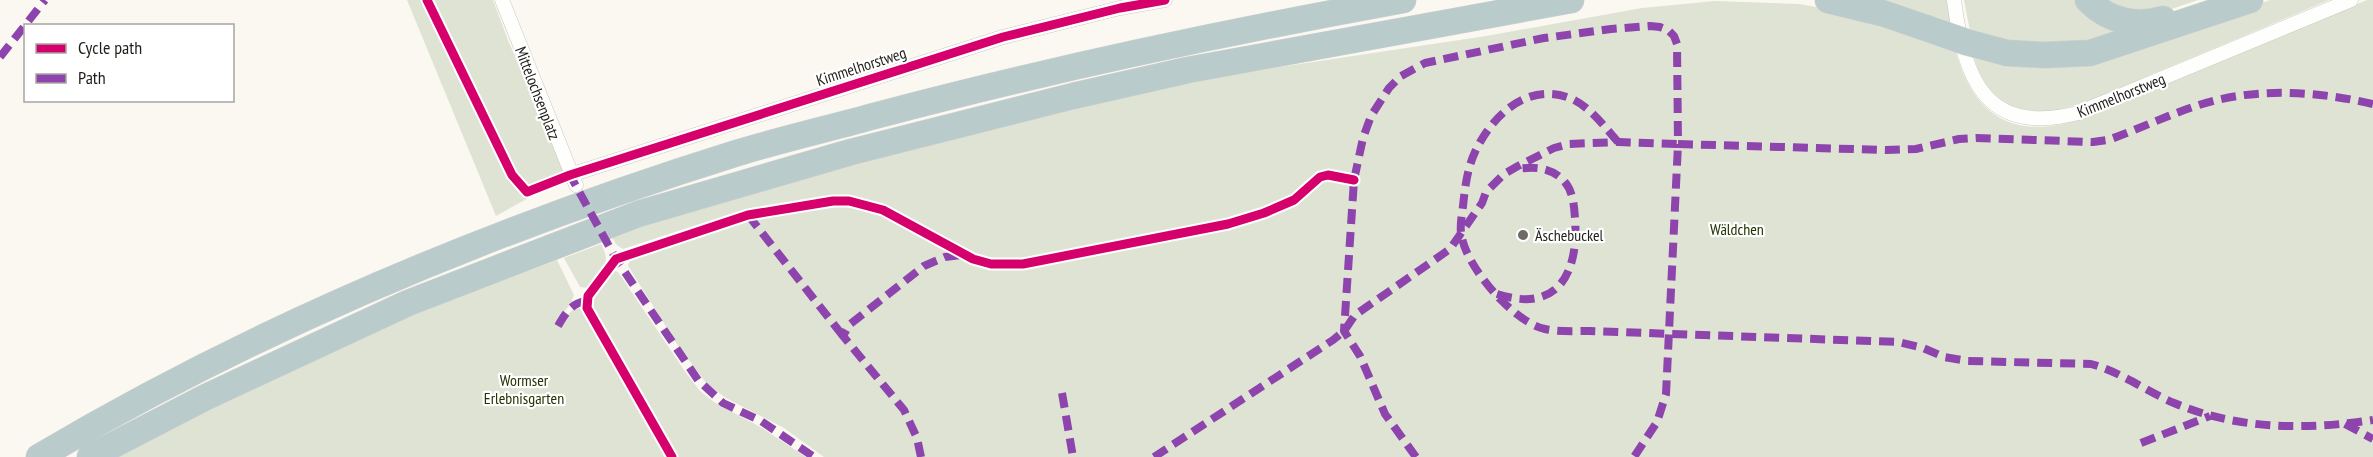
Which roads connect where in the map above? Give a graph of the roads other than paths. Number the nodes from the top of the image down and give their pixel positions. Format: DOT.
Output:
graph roads {
  1 [pos="502,0"];
  2 [pos="1166,0"];
  3 [pos="1403,0"];
  4 [pos="1571,0"];
  5 [pos="1828,0"];
  6 [pos="1954,0"];
  7 [pos="2088,0"];
  8 [pos="2217,0"];
  9 [pos="2250,0"];
  10 [pos="2351,0"];
  11 [pos="573,180"];
  12 [pos="39,457"];
  13 [pos="90,457"];
  1 -- 11 [label="street, Mittelochsenplatz"];
  2 -- 11 [label="street, Kimmelhorstweg"];
  3 -- 12 [label="highway"];
  4 -- 13 [label="highway"];
  5 -- 9 [label="highway, bridge"];
  6 -- 10 [label="street, Kimmelhorstweg"];
  7 -- 8 [label="highway"];
}
